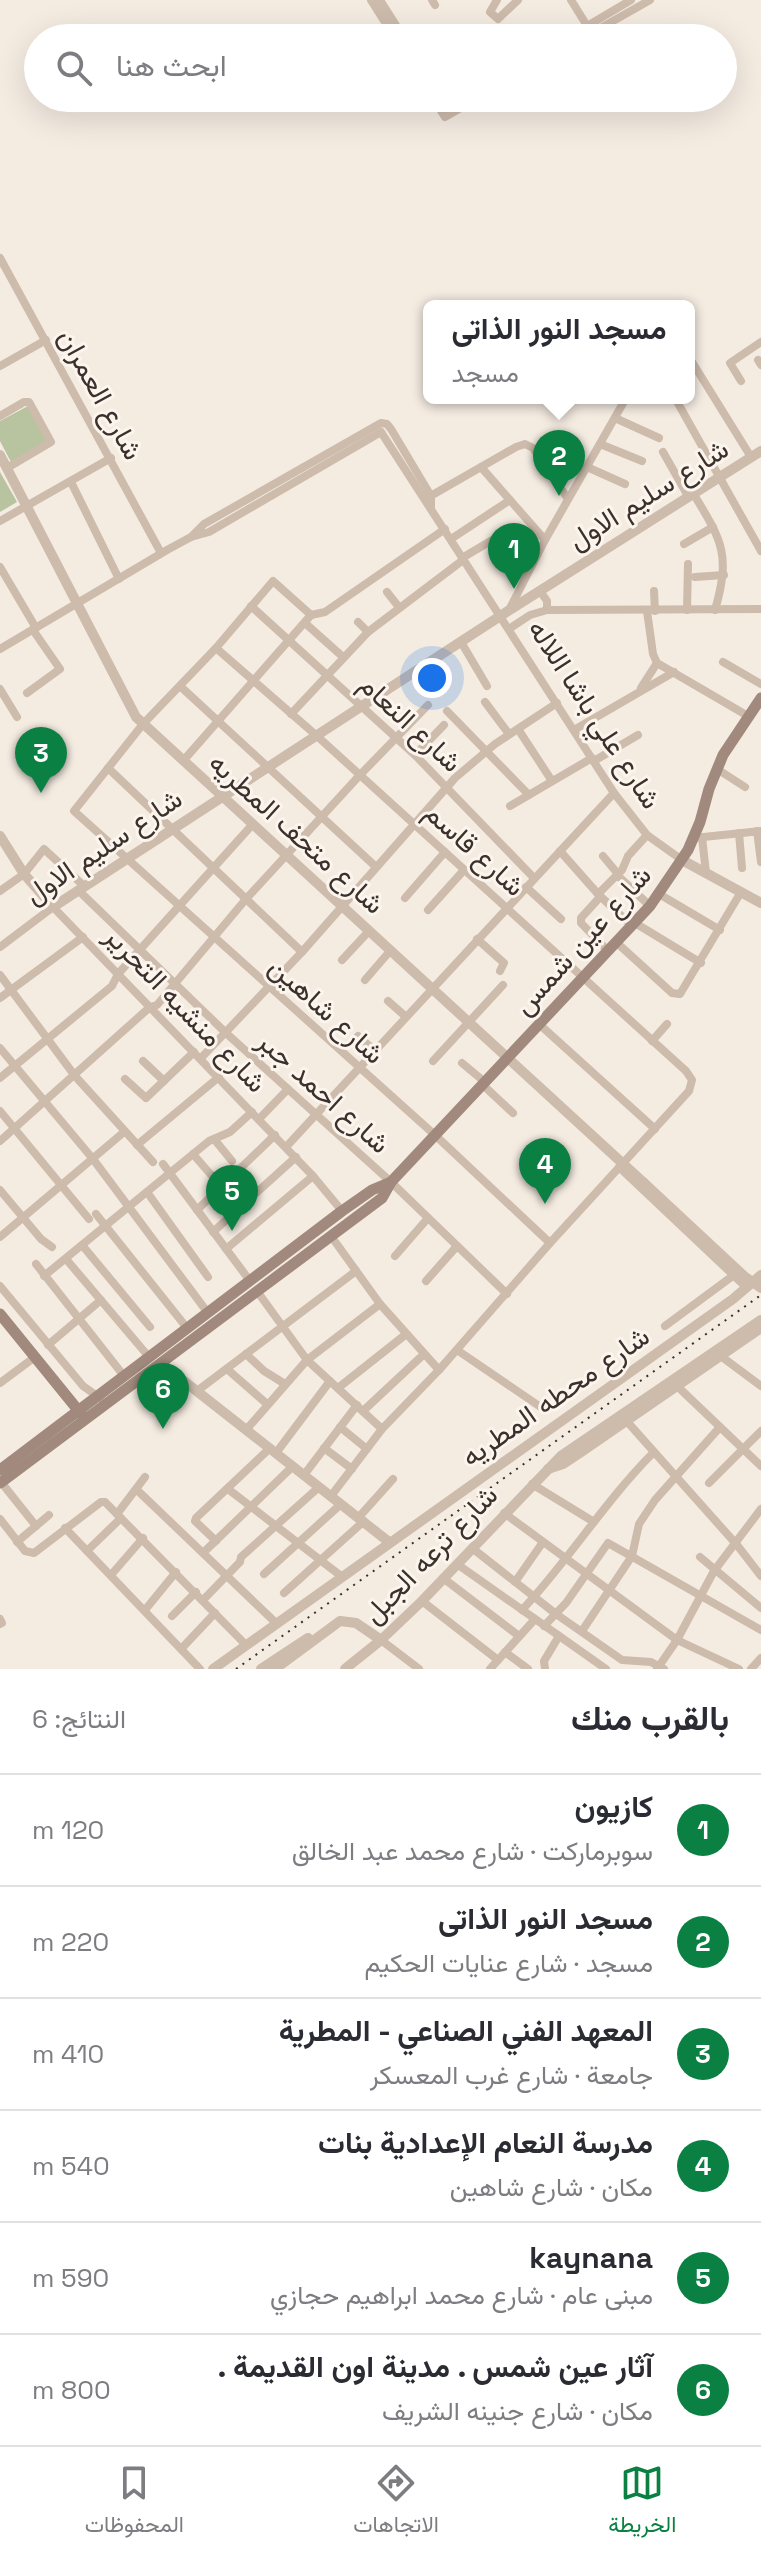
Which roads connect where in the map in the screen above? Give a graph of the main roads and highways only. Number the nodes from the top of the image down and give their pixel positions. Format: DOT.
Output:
graph roads {
  1 [pos="761,698"];
  2 [pos="391,1182"];
  3 [pos="253,1286"];
  4 [pos="1,1316"];
  5 [pos="102,1400"];
  6 [pos="82,1415"];
  7 [pos="1,1466"];
  8 [pos="0,1482"];
  1 -- 2 [label="main road, شارع عين شمس"];
  2 -- 3 [label="main road, شارع عين شمس"];
  2 -- 3 [label="main road, شارع عين شمس"];
  3 -- 5 [label="main road, شارع عين شمس"];
  3 -- 5 [label="main road, شارع عين شمس"];
  4 -- 6 [label="main road"];
  5 -- 6 [label="main road, شارع عين شمس"];
  6 -- 7 [label="main road, شارع عين شمس"];
  6 -- 8 [label="main road, شارع عين شمس"];
}
